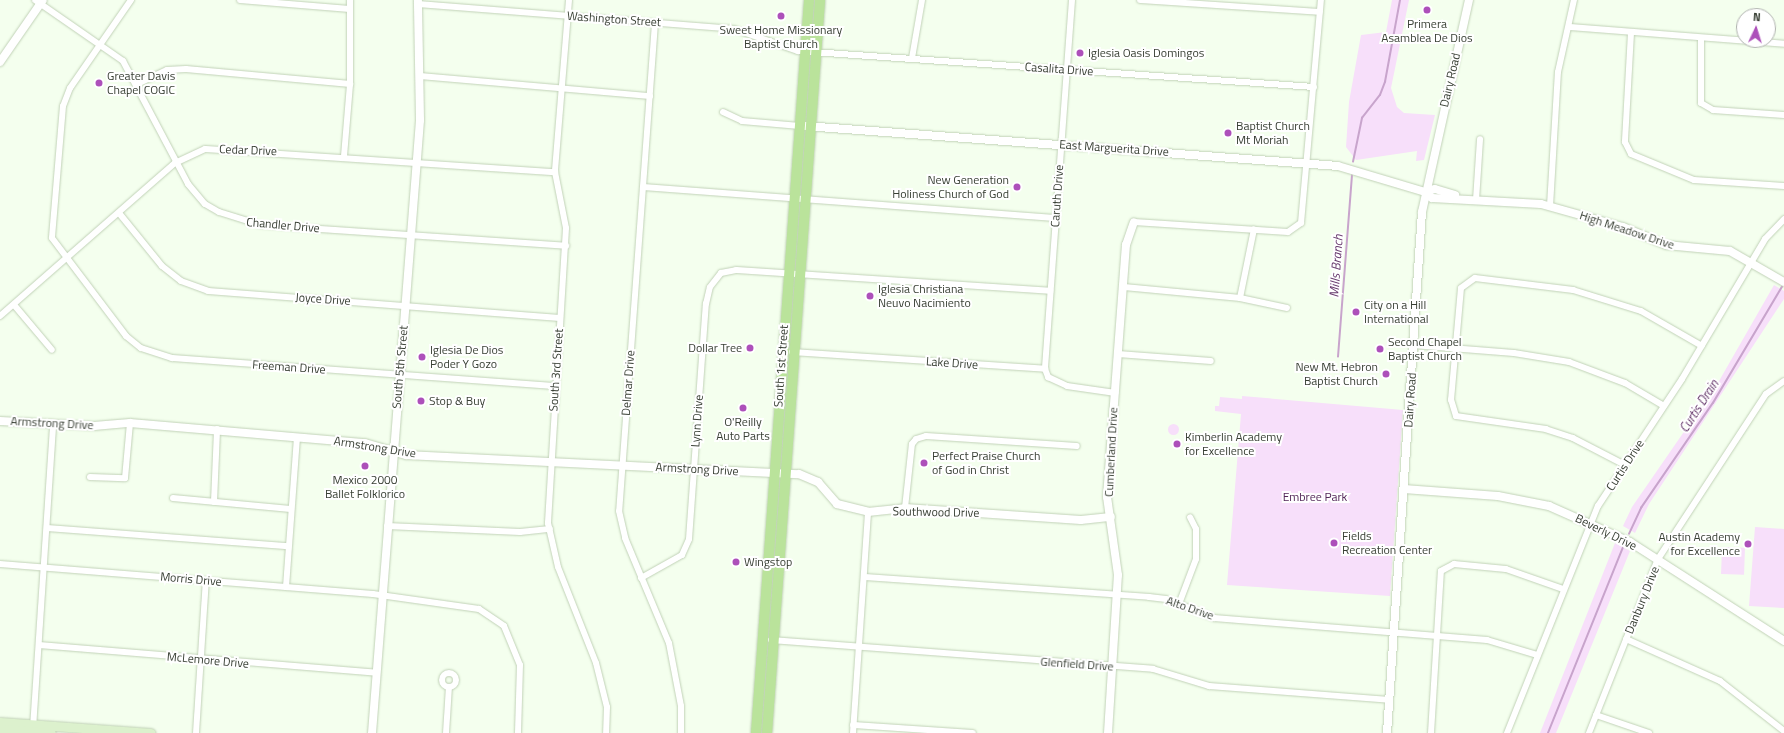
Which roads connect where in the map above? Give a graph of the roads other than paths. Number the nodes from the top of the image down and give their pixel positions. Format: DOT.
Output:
graph roads {
  1 [pos="131,0"];
  2 [pos="240,0"];
  3 [pos="350,0"];
  4 [pos="569,0"];
  5 [pos="809,0"];
  6 [pos="820,0"];
  7 [pos="922,0"];
  8 [pos="1072,0"];
  9 [pos="1140,0"];
  10 [pos="1321,0"];
  11 [pos="1469,0"];
  12 [pos="1574,0"];
  13 [pos="40,1"];
  14 [pos="418,2"];
  15 [pos="350,9"];
  16 [pos="1320,12"];
  17 [pos="568,16"];
  18 [pos="655,23"];
  19 [pos="1570,27"];
  20 [pos="1631,33"];
  21 [pos="1701,38"];
  22 [pos="100,43"];
  23 [pos="1784,44"];
  24 [pos="805,52"];
  25 [pos="817,53"];
  26 [pos="912,58"];
  27 [pos="0,62"];
  28 [pos="1066,70"];
  29 [pos="420,76"];
  30 [pos="137,84"];
  31 [pos="350,84"];
  32 [pos="1314,87"];
  33 [pos="562,89"];
  34 [pos="650,96"];
  35 [pos="723,112"];
  36 [pos="1784,115"];
  37 [pos="800,126"];
  38 [pos="811,127"];
  39 [pos="1480,139"];
  40 [pos="1061,144"];
  41 [pos="344,156"];
  42 [pos="417,161"];
  43 [pos="1309,161"];
  44 [pos="175,163"];
  45 [pos="555,172"];
  46 [pos="1784,186"];
  47 [pos="643,188"];
  48 [pos="1425,192"];
  49 [pos="794,200"];
  50 [pos="1476,200"];
  51 [pos="805,201"];
  52 [pos="1550,206"];
  53 [pos="119,213"];
  54 [pos="1056,218"];
  55 [pos="1784,219"];
  56 [pos="1134,222"];
  57 [pos="1254,229"];
  58 [pos="411,235"];
  59 [pos="566,246"];
  60 [pos="66,260"];
  61 [pos="1751,262"];
  62 [pos="788,273"];
  63 [pos="799,274"];
  64 [pos="1784,282"];
  65 [pos="1124,287"];
  66 [pos="1050,291"];
  67 [pos="1240,298"];
  68 [pos="405,305"];
  69 [pos="16,306"];
  70 [pos="1287,308"];
  71 [pos="0,316"];
  72 [pos="560,318"];
  73 [pos="1413,345"];
  74 [pos="1702,346"];
  75 [pos="1456,349"];
  76 [pos="52,350"];
  77 [pos="782,351"];
  78 [pos="794,352"];
  79 [pos="1118,354"];
  80 [pos="1210,361"];
  81 [pos="1045,369"];
  82 [pos="400,375"];
  83 [pos="1784,382"];
  84 [pos="554,386"];
  85 [pos="1115,392"];
  86 [pos="1664,406"];
  87 [pos="0,421"];
  88 [pos="130,423"];
  89 [pos="53,424"];
  90 [pos="217,430"];
  91 [pos="297,437"];
  92 [pos="1077,446"];
  93 [pos="393,451"];
  94 [pos="549,462"];
  95 [pos="622,465"];
  96 [pos="1625,465"];
  97 [pos="694,469"];
  98 [pos="774,472"];
  99 [pos="784,473"];
  100 [pos="90,477"];
  101 [pos="1404,489"];
  102 [pos="173,498"];
  103 [pos="214,502"];
  104 [pos="290,508"];
  105 [pos="905,508"];
  106 [pos="868,512"];
  107 [pos="1111,517"];
  108 [pos="1190,517"];
  109 [pos="1590,523"];
  110 [pos="387,526"];
  111 [pos="47,528"];
  112 [pos="550,529"];
  113 [pos="288,546"];
  114 [pos="767,555"];
  115 [pos="779,556"];
  116 [pos="1658,559"];
  117 [pos="0,564"];
  118 [pos="44,567"];
  119 [pos="865,577"];
  120 [pos="641,578"];
  121 [pos="206,580"];
  122 [pos="286,587"];
  123 [pos="1563,589"];
  124 [pos="1117,594"];
  125 [pos="382,597"];
  126 [pos="1178,604"];
  127 [pos="1394,631"];
  128 [pos="1436,635"];
  129 [pos="762,639"];
  130 [pos="1626,639"];
  131 [pos="773,640"];
  132 [pos="1784,641"];
  133 [pos="39,646"];
  134 [pos="860,647"];
  135 [pos="1537,655"];
  136 [pos="202,659"];
  137 [pos="1113,666"];
  138 [pos="377,673"];
  139 [pos="449,687"];
  140 [pos="1389,700"];
  141 [pos="1596,715"];
  142 [pos="0,722"];
  143 [pos="853,725"];
  144 [pos="756,728"];
  145 [pos="0,729"];
  146 [pos="33,729"];
  147 [pos="768,729"];
  148 [pos="1784,731"];
  149 [pos="51,733"];
  150 [pos="151,733"];
  151 [pos="196,733"];
  152 [pos="372,733"];
  153 [pos="446,733"];
  154 [pos="518,733"];
  155 [pos="606,733"];
  156 [pos="681,733"];
  157 [pos="853,733"];
  158 [pos="974,733"];
  159 [pos="1108,733"];
  160 [pos="1387,733"];
  161 [pos="1431,733"];
  162 [pos="1507,733"];
  163 [pos="1589,733"];
  164 [pos="1648,733"];
  1 -- 22 [label="street, Freeman Drive"];
  2 -- 15 [label="street"];
  3 -- 15 [label="street"];
  4 -- 17 [label="street, South 3rd Street"];
  5 -- 24 [label="main road, South 1st Street"];
  6 -- 25 [label="main road, South 1st Street"];
  7 -- 26 [label="street"];
  8 -- 28 [label="street, Caruth Drive"];
  9 -- 16 [label="street"];
  10 -- 16 [label="street"];
  11 -- 48 [label="street, Dairy Road"];
  12 -- 19 [label="street"];
  13 -- 22 [label="street, Chandler Drive"];
  13 -- 27 [label="street"];
  14 -- 17 [label="street, Washington Street"];
  14 -- 29 [label="street, South 5th Street"];
  15 -- 31 [label="street"];
  16 -- 32 [label="street"];
  17 -- 18 [label="street, Washington Street"];
  17 -- 33 [label="street, South 3rd Street"];
  18 -- 24 [label="street, Washington Street"];
  18 -- 34 [label="street, Delmar Drive"];
  19 -- 20 [label="street"];
  19 -- 52 [label="street"];
  20 -- 21 [label="street"];
  20 -- 46 [label="street"];
  21 -- 23 [label="street"];
  21 -- 36 [label="street"];
  22 -- 30 [label="street, Chandler Drive"];
  22 -- 60 [label="street, Freeman Drive"];
  24 -- 25 [label="street, Casalita Drive"];
  24 -- 37 [label="main road, South 1st Street"];
  25 -- 26 [label="street, Casalita Drive"];
  25 -- 38 [label="main road, South 1st Street"];
  26 -- 28 [label="street, Casalita Drive"];
  28 -- 32 [label="street, Casalita Drive"];
  28 -- 40 [label="street, Caruth Drive"];
  29 -- 33 [label="street"];
  29 -- 42 [label="street, South 5th Street"];
  30 -- 31 [label="street"];
  30 -- 44 [label="street, Chandler Drive"];
  31 -- 41 [label="street"];
  32 -- 43 [label="street"];
  33 -- 34 [label="street"];
  33 -- 45 [label="street, South 3rd Street"];
  34 -- 47 [label="street, Delmar Drive"];
  35 -- 37 [label="street"];
  37 -- 38 [label="street, East Marguerita Drive"];
  37 -- 49 [label="main road, South 1st Street"];
  38 -- 40 [label="street, East Marguerita Drive"];
  38 -- 51 [label="main road, South 1st Street"];
  39 -- 50 [label="street"];
  40 -- 43 [label="street, East Marguerita Drive"];
  40 -- 54 [label="street, Caruth Drive"];
  41 -- 42 [label="street, Cedar Drive"];
  41 -- 44 [label="street, Cedar Drive"];
  42 -- 45 [label="street, Cedar Drive"];
  42 -- 58 [label="street, South 5th Street"];
  43 -- 48 [label="street, East Marguerita Drive"];
  43 -- 57 [label="street"];
  44 -- 53 [label="street, Cedar Drive"];
  44 -- 58 [label="street, Chandler Drive"];
  45 -- 59 [label="street, South 3rd Street"];
  47 -- 49 [label="street"];
  47 -- 95 [label="street, Delmar Drive"];
  48 -- 50 [label="street, High Meadow Drive"];
  48 -- 73 [label="street, Dairy Road"];
  49 -- 51 [label="street"];
  49 -- 62 [label="main road, South 1st Street"];
  50 -- 52 [label="street, High Meadow Drive"];
  51 -- 54 [label="street"];
  51 -- 63 [label="main road, South 1st Street"];
  52 -- 61 [label="street, High Meadow Drive"];
  53 -- 60 [label="street, Cedar Drive"];
  53 -- 68 [label="street, Joyce Drive"];
  54 -- 66 [label="street, Caruth Drive"];
  55 -- 61 [label="street, Curtis Drive"];
  56 -- 57 [label="street"];
  56 -- 65 [label="street, Cumberland Drive"];
  57 -- 67 [label="street"];
  58 -- 59 [label="street, Chandler Drive"];
  58 -- 68 [label="street, South 5th Street"];
  59 -- 72 [label="street, South 3rd Street"];
  60 -- 69 [label="street, Cedar Drive"];
  60 -- 82 [label="street, Freeman Drive"];
  61 -- 64 [label="street, High Meadow Drive"];
  61 -- 74 [label="street, Curtis Drive"];
  62 -- 63 [label="street"];
  62 -- 77 [label="main road, South 1st Street"];
  62 -- 97 [label="street, Lynn Drive"];
  63 -- 66 [label="street"];
  63 -- 78 [label="main road, South 1st Street"];
  65 -- 67 [label="street"];
  65 -- 79 [label="street, Cumberland Drive"];
  66 -- 81 [label="street, Caruth Drive"];
  67 -- 70 [label="street"];
  68 -- 72 [label="street, Joyce Drive"];
  68 -- 82 [label="street, South 5th Street"];
  69 -- 71 [label="street, Cedar Drive"];
  69 -- 76 [label="street"];
  72 -- 84 [label="street, South 3rd Street"];
  73 -- 75 [label="street"];
  73 -- 101 [label="street, Dairy Road"];
  74 -- 75 [label="street"];
  74 -- 86 [label="street, Curtis Drive"];
  75 -- 86 [label="street"];
  75 -- 96 [label="street"];
  77 -- 78 [label="street, Lake Drive"];
  77 -- 98 [label="main road, South 1st Street"];
  78 -- 81 [label="street, Lake Drive"];
  78 -- 99 [label="main road, South 1st Street"];
  79 -- 80 [label="street"];
  79 -- 85 [label="street, Cumberland Drive"];
  81 -- 85 [label="street"];
  82 -- 84 [label="street, Freeman Drive"];
  82 -- 93 [label="street, South 5th Street"];
  83 -- 116 [label="street, Danbury Drive"];
  84 -- 94 [label="street, South 3rd Street"];
  85 -- 107 [label="street, Cumberland Drive"];
  86 -- 96 [label="street, Curtis Drive"];
  87 -- 89 [label="street, Armstrong Drive"];
  88 -- 89 [label="street, Armstrong Drive"];
  88 -- 90 [label="street, Armstrong Drive"];
  88 -- 100 [label="street"];
  89 -- 111 [label="street"];
  90 -- 91 [label="street, Armstrong Drive"];
  90 -- 103 [label="street"];
  91 -- 93 [label="street, Armstrong Drive"];
  91 -- 104 [label="street"];
  92 -- 105 [label="street"];
  93 -- 94 [label="street, Armstrong Drive"];
  93 -- 110 [label="street, South 5th Street"];
  94 -- 95 [label="street, Armstrong Drive"];
  94 -- 112 [label="street, South 3rd Street"];
  95 -- 97 [label="street, Armstrong Drive"];
  95 -- 120 [label="street, Delmar Drive"];
  96 -- 109 [label="street, Curtis Drive"];
  97 -- 98 [label="street, Armstrong Drive"];
  97 -- 120 [label="street, Lynn Drive"];
  98 -- 99 [label="street, Southwood Drive"];
  98 -- 114 [label="main road, South 1st Street"];
  99 -- 106 [label="street, Southwood Drive"];
  99 -- 115 [label="main road, South 1st Street"];
  101 -- 109 [label="street, Beverly Drive"];
  101 -- 127 [label="street, Dairy Road"];
  102 -- 103 [label="street"];
  103 -- 104 [label="street"];
  104 -- 113 [label="street"];
  105 -- 106 [label="street, Southwood Drive"];
  105 -- 107 [label="street, Southwood Drive"];
  106 -- 119 [label="street"];
  107 -- 124 [label="street, Cumberland Drive"];
  108 -- 126 [label="street"];
  109 -- 116 [label="street, Beverly Drive"];
  109 -- 123 [label="street, Curtis Drive"];
  110 -- 112 [label="street"];
  110 -- 125 [label="street, South 5th Street"];
  111 -- 113 [label="street"];
  111 -- 118 [label="street"];
  112 -- 155 [label="street, South 3rd Street"];
  113 -- 122 [label="street"];
  114 -- 115 [label="main road"];
  114 -- 129 [label="main road, South 1st Street"];
  115 -- 131 [label="main road, South 1st Street"];
  116 -- 130 [label="street, Danbury Drive"];
  116 -- 132 [label="street, Beverly Drive"];
  117 -- 118 [label="street, Morris Drive"];
  118 -- 121 [label="street, Morris Drive"];
  118 -- 133 [label="street"];
  119 -- 124 [label="street, Alto Drive"];
  119 -- 134 [label="street"];
  120 -- 156 [label="street, Delmar Drive"];
  121 -- 122 [label="street, Morris Drive"];
  121 -- 136 [label="street"];
  122 -- 125 [label="street, Morris Drive"];
  123 -- 128 [label="street"];
  123 -- 135 [label="street, Curtis Drive"];
  124 -- 126 [label="street, Alto Drive"];
  124 -- 137 [label="street, Cumberland Drive"];
  125 -- 138 [label="street, South 5th Street"];
  125 -- 154 [label="street, Morris Drive"];
  126 -- 127 [label="street, Alto Drive"];
  127 -- 128 [label="street, Alto Drive"];
  127 -- 140 [label="street, Dairy Road"];
  128 -- 135 [label="street, Alto Drive"];
  128 -- 161 [label="street"];
  129 -- 131 [label="street, Glenfield Drive"];
  129 -- 144 [label="main road, South 1st Street"];
  130 -- 141 [label="street, Danbury Drive"];
  130 -- 148 [label="street"];
  131 -- 134 [label="street, Glenfield Drive"];
  131 -- 147 [label="main road, South 1st Street"];
  133 -- 136 [label="street, McLemore Drive"];
  133 -- 146 [label="street"];
  134 -- 137 [label="street, Glenfield Drive"];
  134 -- 143 [label="street"];
  135 -- 162 [label="street, Curtis Drive"];
  136 -- 138 [label="street, McLemore Drive"];
  136 -- 151 [label="street"];
  137 -- 140 [label="street, Glenfield Drive"];
  137 -- 159 [label="street, Cumberland Drive"];
  138 -- 152 [label="street, South 5th Street"];
  139 -- 153 [label="street"];
  140 -- 160 [label="street, Dairy Road"];
  141 -- 163 [label="street, Danbury Drive"];
  141 -- 164 [label="street"];
  142 -- 146 [label="main road"];
  143 -- 157 [label="street"];
  143 -- 158 [label="street"];
  144 -- 147 [label="main road"];
  145 -- 146 [label="main road"];
  146 -- 149 [label="main road"];
  146 -- 150 [label="main road"];
}
